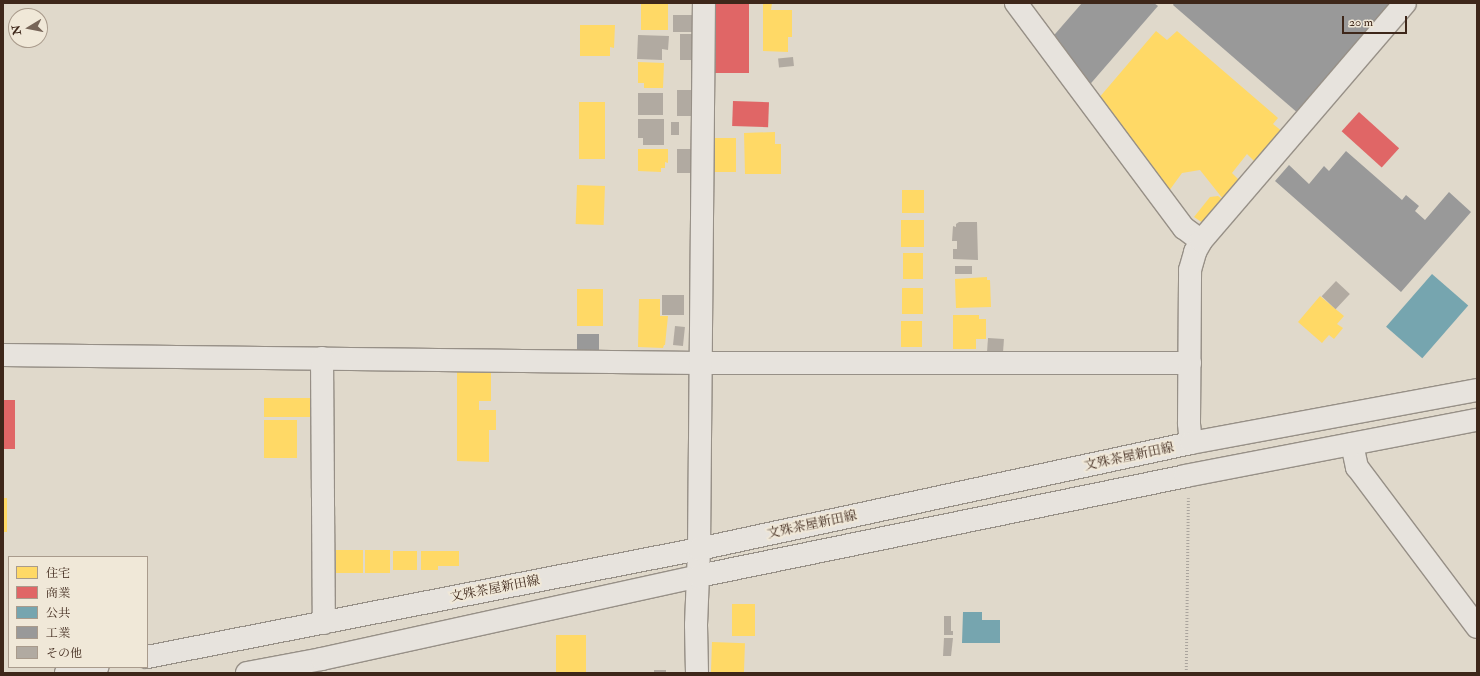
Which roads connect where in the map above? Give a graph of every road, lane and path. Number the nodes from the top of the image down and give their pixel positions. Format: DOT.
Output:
graph roads {
  1 [pos="704,3"];
  2 [pos="1016,3"];
  3 [pos="1405,3"];
  4 [pos="1195,254"];
  5 [pos="3,355"];
  6 [pos="322,358"];
  7 [pos="700,363"];
  8 [pos="1190,363"];
  9 [pos="1477,390"];
  10 [pos="1477,420"];
  11 [pos="1191,443"];
  12 [pos="1352,444"];
  13 [pos="1185,476"];
  14 [pos="699,549"];
  15 [pos="699,576"];
  16 [pos="324,623"];
  17 [pos="1477,627"];
  18 [pos="148,657"];
  19 [pos="322,666"];
  20 [pos="92,668"];
  21 [pos="66,673"];
  22 [pos="247,673"];
  23 [pos="697,673"];
  24 [pos="1186,673"];
  1 -- 7 [label="street"];
  2 -- 4 [label="street"];
  3 -- 4 [label="street"];
  4 -- 8 [label="street"];
  5 -- 6 [label="street"];
  6 -- 7 [label="street"];
  6 -- 16 [label="street"];
  7 -- 8 [label="street"];
  7 -- 14 [label="street"];
  8 -- 11 [label="street"];
  9 -- 11 [label="street, 文殊茶屋新田線"];
  10 -- 12 [label="street, 文殊茶屋新田線"];
  11 -- 14 [label="street, 文殊茶屋新田線"];
  12 -- 13 [label="street, 文殊茶屋新田線"];
  12 -- 17 [label="street"];
  13 -- 15 [label="street, 文殊茶屋新田線"];
  13 -- 24 [label="path"];
  14 -- 15 [label="street"];
  14 -- 16 [label="street, 文殊茶屋新田線"];
  15 -- 19 [label="street, 文殊茶屋新田線"];
  15 -- 23 [label="street"];
  16 -- 18 [label="street, 文殊茶屋新田線"];
  19 -- 22 [label="street, 文殊茶屋新田線"];
  20 -- 21 [label="street"];
}
